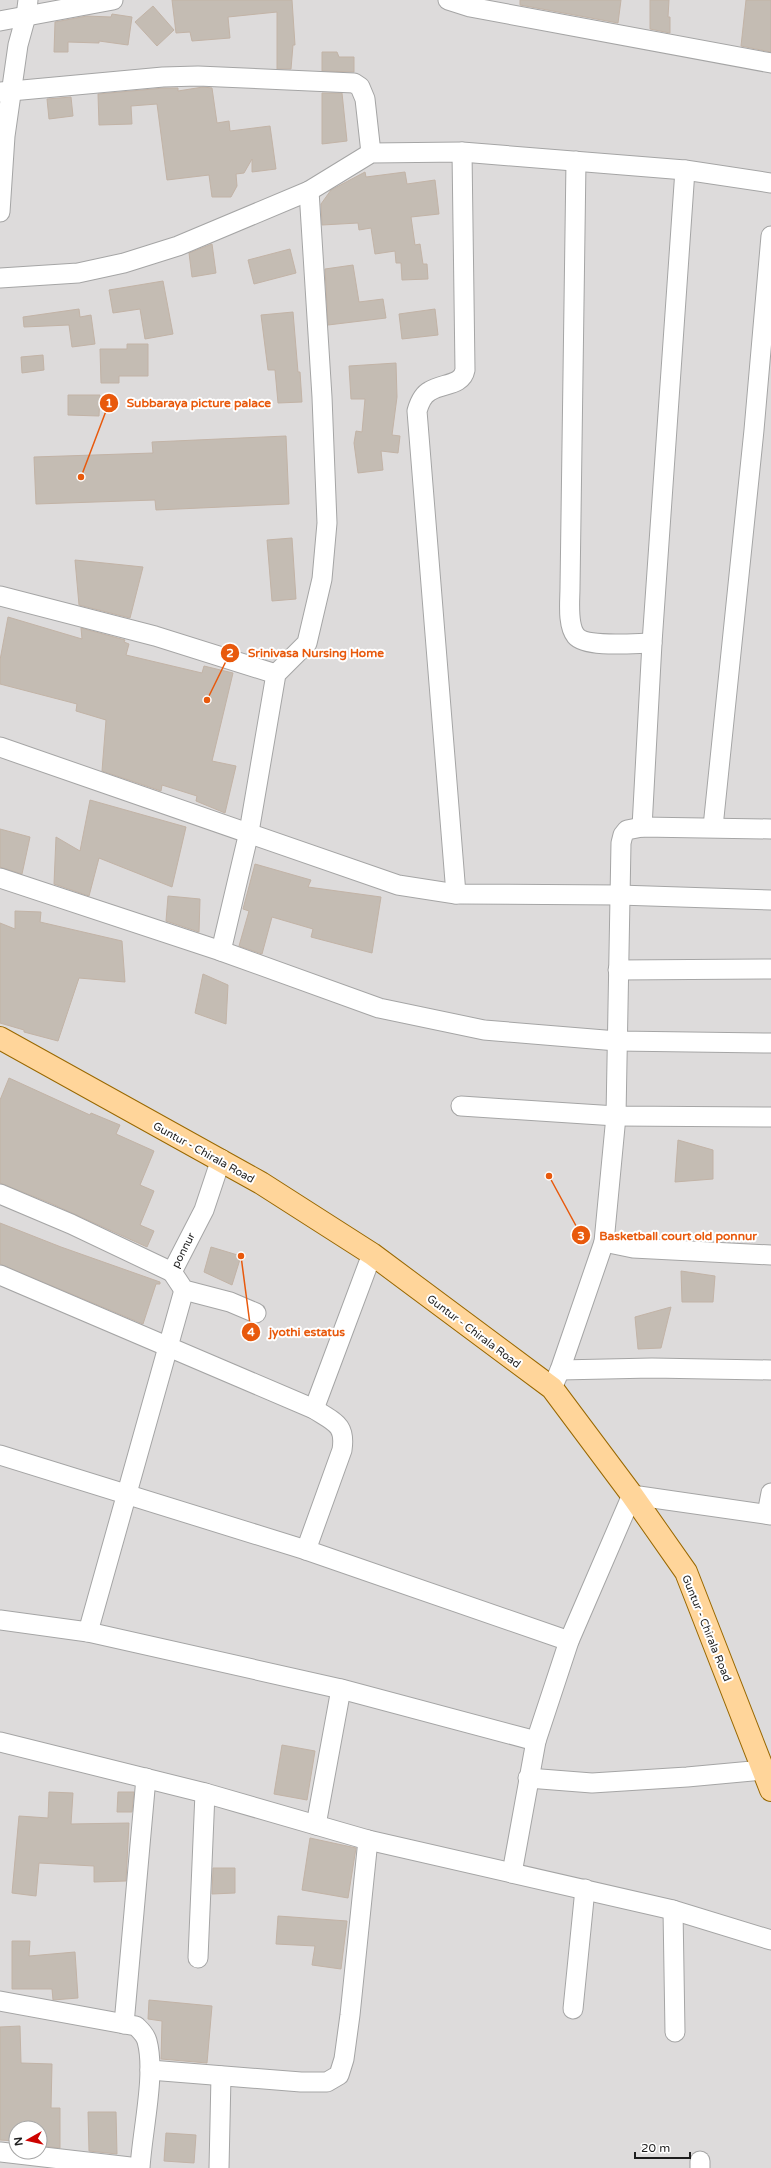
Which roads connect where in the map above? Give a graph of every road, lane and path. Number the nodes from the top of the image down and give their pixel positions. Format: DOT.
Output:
graph roads {
  1 [pos="113,0"];
  2 [pos="448,0"];
  3 [pos="27,8"];
  4 [pos="0,22"];
  5 [pos="771,63"];
  6 [pos="6,91"];
  7 [pos="462,152"];
  8 [pos="371,153"];
  9 [pos="576,161"];
  10 [pos="685,170"];
  11 [pos="771,183"];
  12 [pos="309,191"];
  13 [pos="0,212"];
  14 [pos="771,236"];
  15 [pos="0,278"];
  16 [pos="0,596"];
  17 [pos="652,643"];
  18 [pos="276,674"];
  19 [pos="0,747"];
  20 [pos="642,827"];
  21 [pos="713,827"];
  22 [pos="771,829"];
  23 [pos="249,832"];
  24 [pos="0,878"];
  25 [pos="456,894"];
  26 [pos="619,895"];
  27 [pos="771,900"];
  28 [pos="221,951"];
  29 [pos="771,969"];
  30 [pos="618,970"];
  31 [pos="0,1038"];
  32 [pos="617,1041"];
  33 [pos="771,1043"];
  34 [pos="461,1106"];
  35 [pos="616,1116"];
  36 [pos="771,1118"];
  37 [pos="221,1160"];
  38 [pos="0,1194"];
  39 [pos="604,1242"];
  40 [pos="372,1254"];
  41 [pos="771,1254"];
  42 [pos="172,1272"];
  43 [pos="0,1275"];
  44 [pos="184,1290"];
  45 [pos="256,1313"];
  46 [pos="168,1345"];
  47 [pos="771,1370"];
  48 [pos="556,1379"];
  49 [pos="314,1409"];
  50 [pos="0,1455"];
  51 [pos="771,1493"];
  52 [pos="126,1495"];
  53 [pos="632,1495"];
  54 [pos="769,1515"];
  55 [pos="306,1550"];
  56 [pos="0,1620"];
  57 [pos="88,1632"];
  58 [pos="569,1641"];
  59 [pos="341,1689"];
  60 [pos="0,1742"];
  61 [pos="536,1742"];
  62 [pos="762,1770"];
  63 [pos="146,1778"];
  64 [pos="528,1778"];
  65 [pos="771,1790"];
  66 [pos="205,1793"];
  67 [pos="316,1825"];
  68 [pos="368,1840"];
  69 [pos="512,1873"];
  70 [pos="585,1889"];
  71 [pos="673,1910"];
  72 [pos="771,1940"];
  73 [pos="198,1958"];
  74 [pos="0,2001"];
  75 [pos="573,2009"];
  76 [pos="124,2024"];
  77 [pos="675,2032"];
  78 [pos="150,2070"];
  79 [pos="221,2076"];
  80 [pos="0,2152"];
  81 [pos="140,2168"];
  82 [pos="219,2168"];
  1 -- 3 [label="street"];
  2 -- 5 [label="street"];
  3 -- 4 [label="street"];
  3 -- 6 [label="street"];
  6 -- 8 [label="street"];
  6 -- 13 [label="street"];
  7 -- 8 [label="street"];
  7 -- 9 [label="street"];
  7 -- 25 [label="street"];
  8 -- 12 [label="street"];
  9 -- 10 [label="street"];
  9 -- 17 [label="street"];
  10 -- 11 [label="street"];
  10 -- 17 [label="street"];
  12 -- 15 [label="street"];
  12 -- 18 [label="street"];
  14 -- 21 [label="street"];
  16 -- 18 [label="street"];
  17 -- 20 [label="street"];
  18 -- 23 [label="street"];
  19 -- 23 [label="street"];
  20 -- 21 [label="street"];
  20 -- 26 [label="street"];
  21 -- 22 [label="street"];
  23 -- 25 [label="street"];
  23 -- 28 [label="street"];
  24 -- 28 [label="street"];
  25 -- 26 [label="street"];
  26 -- 27 [label="street"];
  26 -- 30 [label="street"];
  28 -- 32 [label="street"];
  29 -- 30 [label="street"];
  30 -- 32 [label="street"];
  31 -- 37 [label="main road, Guntur - Chirala Road"];
  32 -- 33 [label="street"];
  32 -- 35 [label="street"];
  34 -- 35 [label="street"];
  35 -- 36 [label="street"];
  35 -- 39 [label="street"];
  37 -- 40 [label="main road, Guntur - Chirala Road"];
  37 -- 42 [label="street, ponnur"];
  38 -- 42 [label="street"];
  39 -- 41 [label="street"];
  39 -- 48 [label="street"];
  40 -- 48 [label="main road, Guntur - Chirala Road"];
  40 -- 49 [label="street"];
  42 -- 44 [label="street, ponnur"];
  43 -- 46 [label="street"];
  44 -- 45 [label="street"];
  44 -- 46 [label="street"];
  46 -- 49 [label="street"];
  46 -- 52 [label="street"];
  47 -- 48 [label="street"];
  48 -- 53 [label="main road, Guntur - Chirala Road"];
  49 -- 55 [label="street"];
  50 -- 52 [label="street"];
  51 -- 54 [label="street"];
  52 -- 55 [label="street"];
  52 -- 57 [label="street"];
  53 -- 54 [label="street"];
  53 -- 58 [label="street"];
  53 -- 62 [label="main road, Guntur - Chirala Road"];
  55 -- 58 [label="street"];
  56 -- 57 [label="street"];
  57 -- 59 [label="street"];
  58 -- 61 [label="street"];
  59 -- 61 [label="street"];
  59 -- 67 [label="street"];
  60 -- 63 [label="street"];
  61 -- 64 [label="street"];
  62 -- 64 [label="street"];
  62 -- 65 [label="main road, Guntur - Chirala Road"];
  63 -- 66 [label="street"];
  63 -- 76 [label="street"];
  64 -- 69 [label="street"];
  66 -- 67 [label="street"];
  66 -- 73 [label="street"];
  67 -- 68 [label="street"];
  68 -- 69 [label="street"];
  68 -- 79 [label="street"];
  69 -- 70 [label="street"];
  70 -- 71 [label="street"];
  70 -- 75 [label="street"];
  71 -- 72 [label="street"];
  71 -- 77 [label="street"];
  74 -- 76 [label="street"];
  76 -- 78 [label="street"];
  78 -- 79 [label="street"];
  78 -- 81 [label="street"];
  79 -- 82 [label="street"];
  80 -- 81 [label="street"];
}
